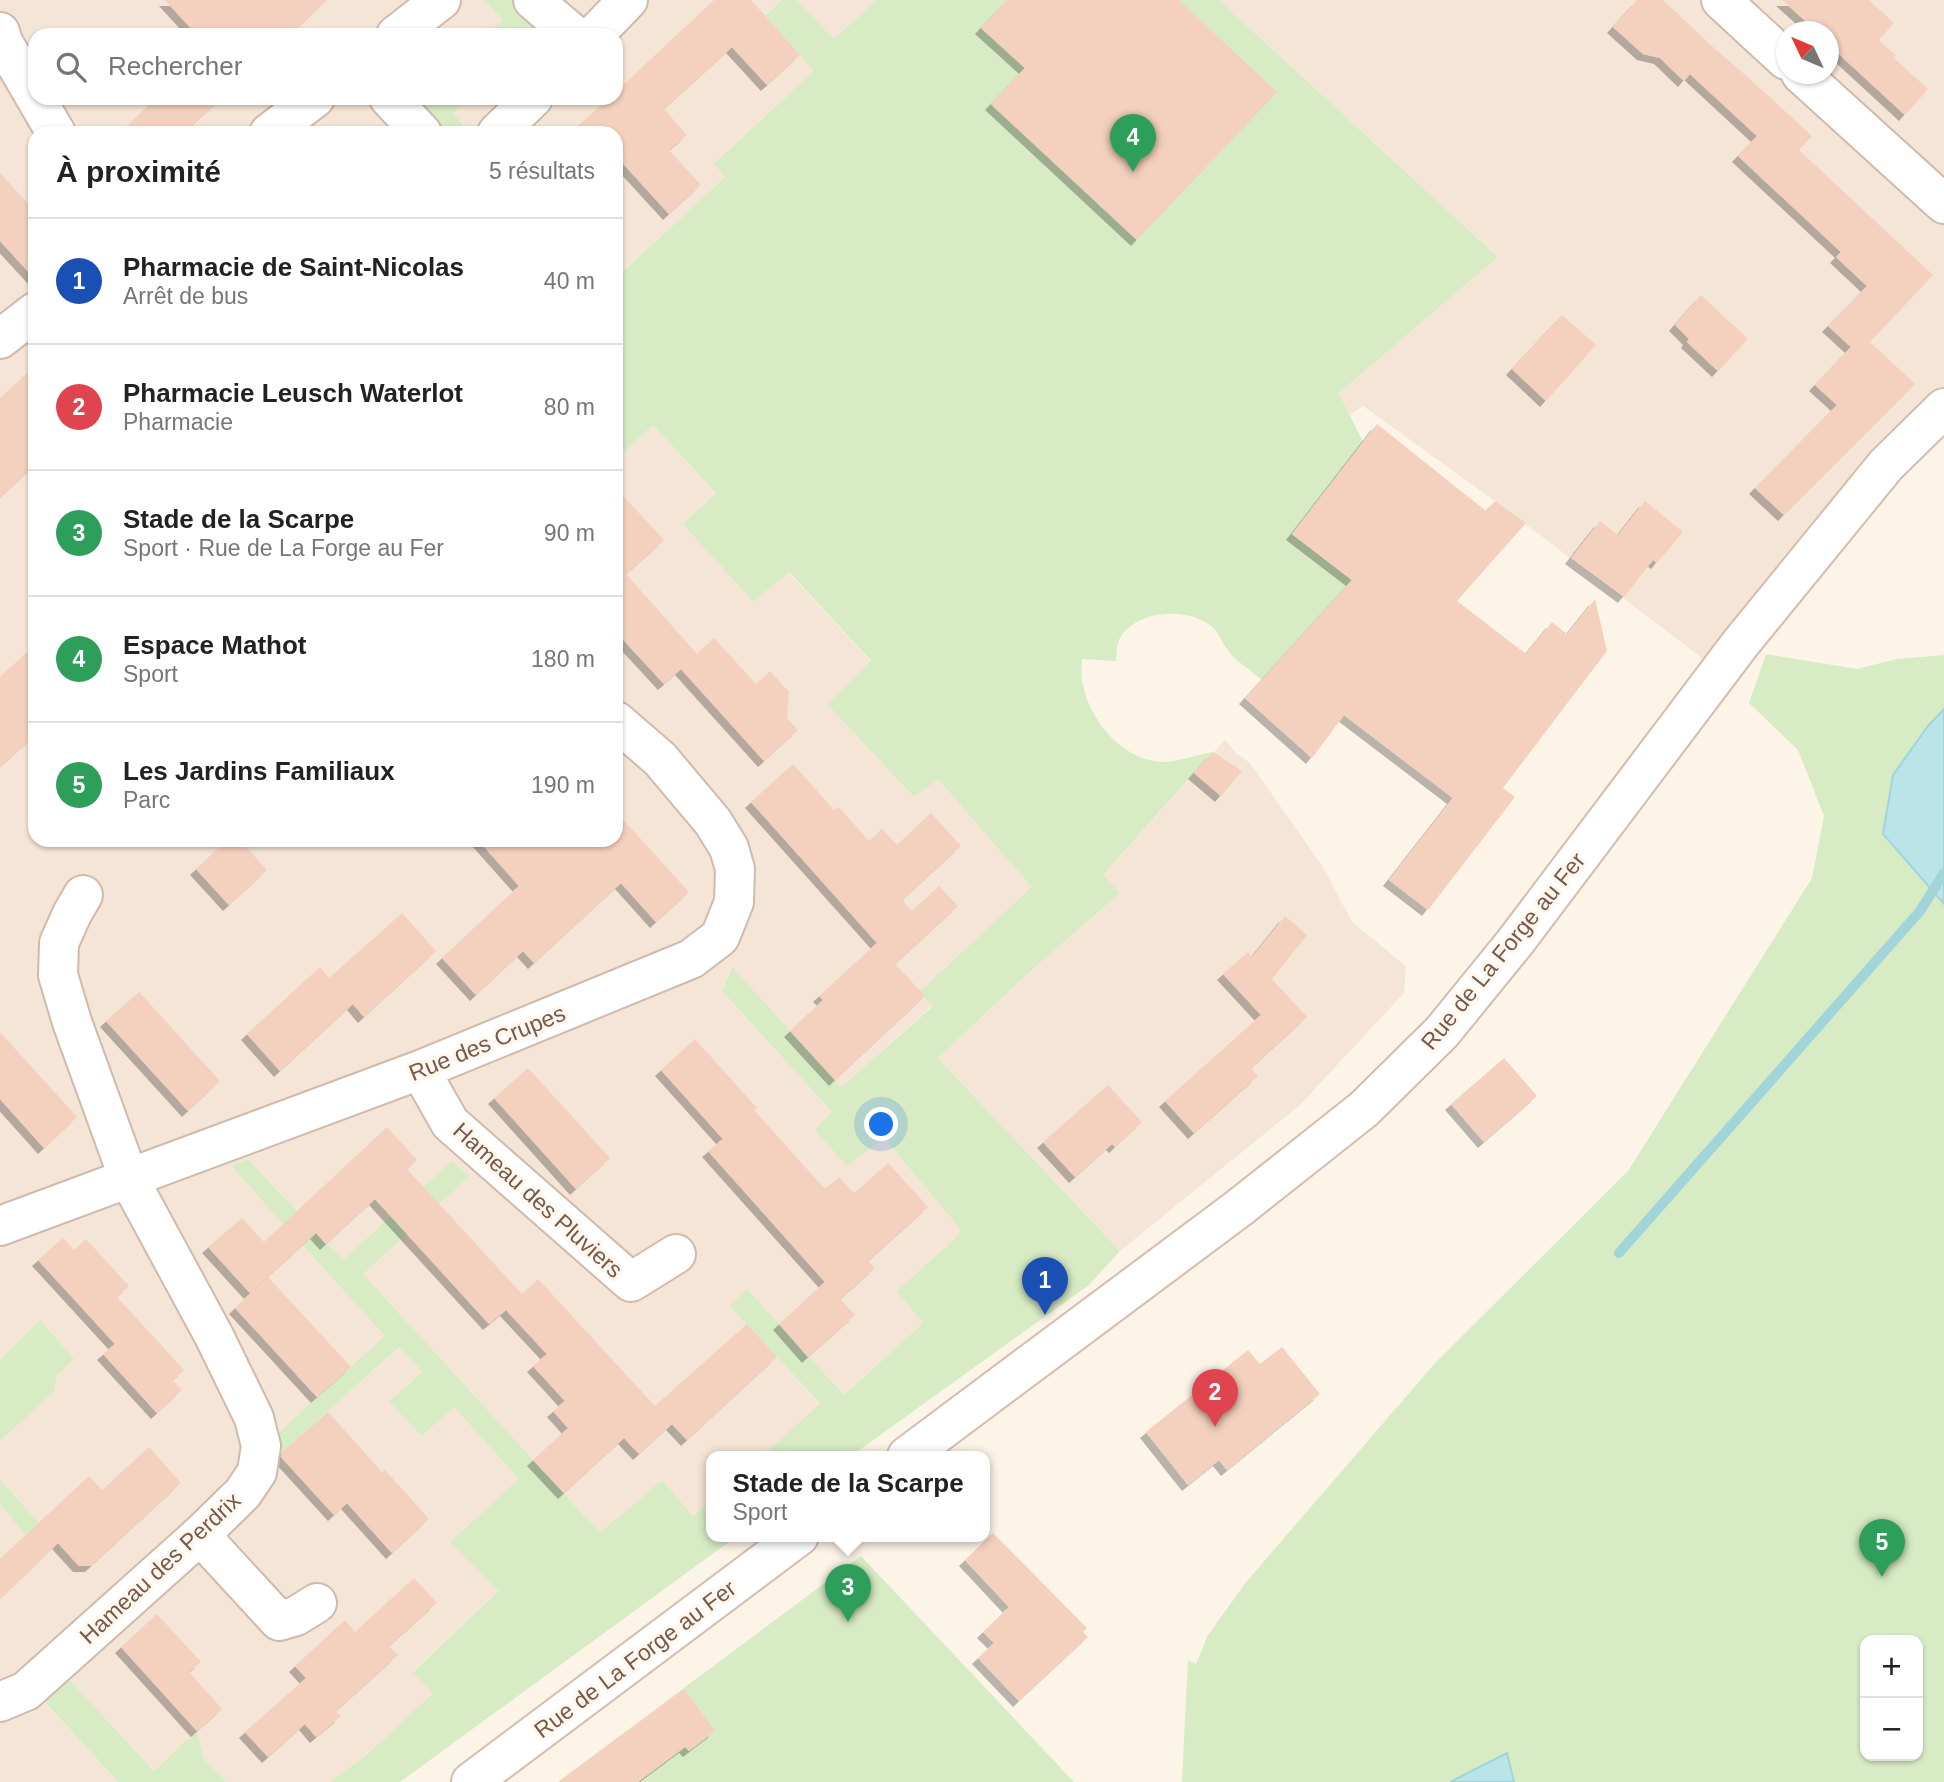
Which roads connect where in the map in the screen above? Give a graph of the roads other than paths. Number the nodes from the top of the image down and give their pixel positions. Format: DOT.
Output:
graph roads {
  1 [pos="441,0"];
  2 [pos="533,0"];
  3 [pos="628,0"];
  4 [pos="1721,0"];
  5 [pos="405,28"];
  6 [pos="566,28"];
  7 [pos="601,28"];
  8 [pos="0,32"];
  9 [pos="1776,50"];
  10 [pos="1812,84"];
  11 [pos="28,87"];
  12 [pos="39,105"];
  13 [pos="306,105"];
  14 [pos="396,105"];
  15 [pos="526,105"];
  16 [pos="52,126"];
  17 [pos="278,126"];
  18 [pos="415,126"];
  19 [pos="504,126"];
  20 [pos="1944,204"];
  21 [pos="28,317"];
  22 [pos="0,339"];
  23 [pos="1944,408"];
  24 [pos="623,727"];
  25 [pos="83,895"];
  26 [pos="421,1070"];
  27 [pos="129,1179"];
  28 [pos="0,1226"];
  29 [pos="676,1254"];
  30 [pos="914,1451"];
  31 [pos="200,1535"];
  32 [pos="791,1542"];
  33 [pos="317,1603"];
  34 [pos="0,1702"];
  35 [pos="471,1782"];
  1 -- 5 [label="street"];
  2 -- 6 [label="street"];
  3 -- 7 [label="street"];
  4 -- 9 [label="street"];
  8 -- 11 [label="street"];
  10 -- 20 [label="street"];
  12 -- 16 [label="street"];
  13 -- 17 [label="street"];
  14 -- 18 [label="street"];
  15 -- 19 [label="street"];
  21 -- 22 [label="street"];
  23 -- 30 [label="street, Rue de La Forge au Fer"];
  24 -- 26 [label="street, Rue des Crupes"];
  25 -- 27 [label="street, Hameau des Perdrix"];
  26 -- 27 [label="street, Rue des Crupes"];
  26 -- 29 [label="street, Hameau des Pluviers"];
  27 -- 28 [label="street, Rue des Crupes"];
  27 -- 31 [label="street, Hameau des Perdrix"];
  31 -- 33 [label="street"];
  31 -- 34 [label="street, Hameau des Perdrix"];
  32 -- 35 [label="street, Rue de La Forge au Fer"];
}
